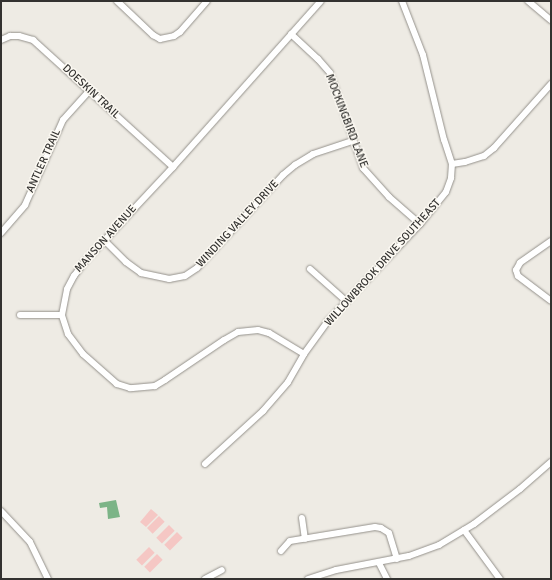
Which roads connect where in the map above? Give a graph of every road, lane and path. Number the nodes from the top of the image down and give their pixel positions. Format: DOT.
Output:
graph roads {
  1 [pos="117,1"];
  2 [pos="207,1"];
  3 [pos="321,1"];
  4 [pos="402,1"];
  5 [pos="528,1"];
  6 [pos="551,20"];
  7 [pos="291,34"];
  8 [pos="1,40"];
  9 [pos="551,84"];
  10 [pos="89,91"];
  11 [pos="352,141"];
  12 [pos="452,164"];
  13 [pos="173,167"];
  14 [pos="420,224"];
  15 [pos="1,233"];
  16 [pos="104,240"];
  17 [pos="551,241"];
  18 [pos="310,269"];
  19 [pos="346,301"];
  20 [pos="551,301"];
  21 [pos="20,314"];
  22 [pos="62,315"];
  23 [pos="304,354"];
  24 [pos="551,462"];
  25 [pos="205,464"];
  26 [pos="1,511"];
  27 [pos="302,518"];
  28 [pos="464,530"];
  29 [pos="306,539"];
  30 [pos="281,551"];
  31 [pos="397,559"];
  32 [pos="379,563"];
  33 [pos="222,570"];
  34 [pos="48,579"];
  35 [pos="205,579"];
  36 [pos="308,579"];
  37 [pos="387,579"];
  38 [pos="500,579"];
  1 -- 2 [label="street"];
  3 -- 7 [label="street, MANSON AVENUE"];
  4 -- 12 [label="street, WILLOWBROOK DRIVE SOUTHEAST"];
  5 -- 6 [label="street"];
  7 -- 11 [label="street, MOCKINGBIRD LANE"];
  7 -- 13 [label="street, MANSON AVENUE"];
  8 -- 10 [label="street, DOESKIN TRAIL"];
  9 -- 12 [label="street"];
  10 -- 13 [label="street, DOESKIN TRAIL"];
  10 -- 15 [label="street, ANTLER TRAIL"];
  11 -- 14 [label="street, MOCKINGBIRD LANE"];
  11 -- 16 [label="street, WINDING VALLEY DRIVE"];
  12 -- 14 [label="street, WILLOWBROOK DRIVE SOUTHEAST"];
  13 -- 16 [label="street, MANSON AVENUE"];
  14 -- 19 [label="street, WILLOWBROOK DRIVE SOUTHEAST"];
  16 -- 22 [label="street, MANSON AVENUE"];
  17 -- 20 [label="street"];
  18 -- 19 [label="street"];
  19 -- 23 [label="street, WILLOWBROOK DRIVE SOUTHEAST"];
  21 -- 22 [label="street"];
  22 -- 23 [label="street, MANSON AVENUE"];
  23 -- 25 [label="street, WILLOWBROOK DRIVE SOUTHEAST"];
  24 -- 28 [label="street"];
  26 -- 34 [label="street"];
  27 -- 29 [label="street"];
  28 -- 31 [label="street"];
  28 -- 38 [label="street"];
  29 -- 30 [label="street"];
  29 -- 31 [label="street"];
  31 -- 32 [label="street"];
  32 -- 36 [label="street"];
  32 -- 37 [label="street"];
  33 -- 35 [label="street"];
}
